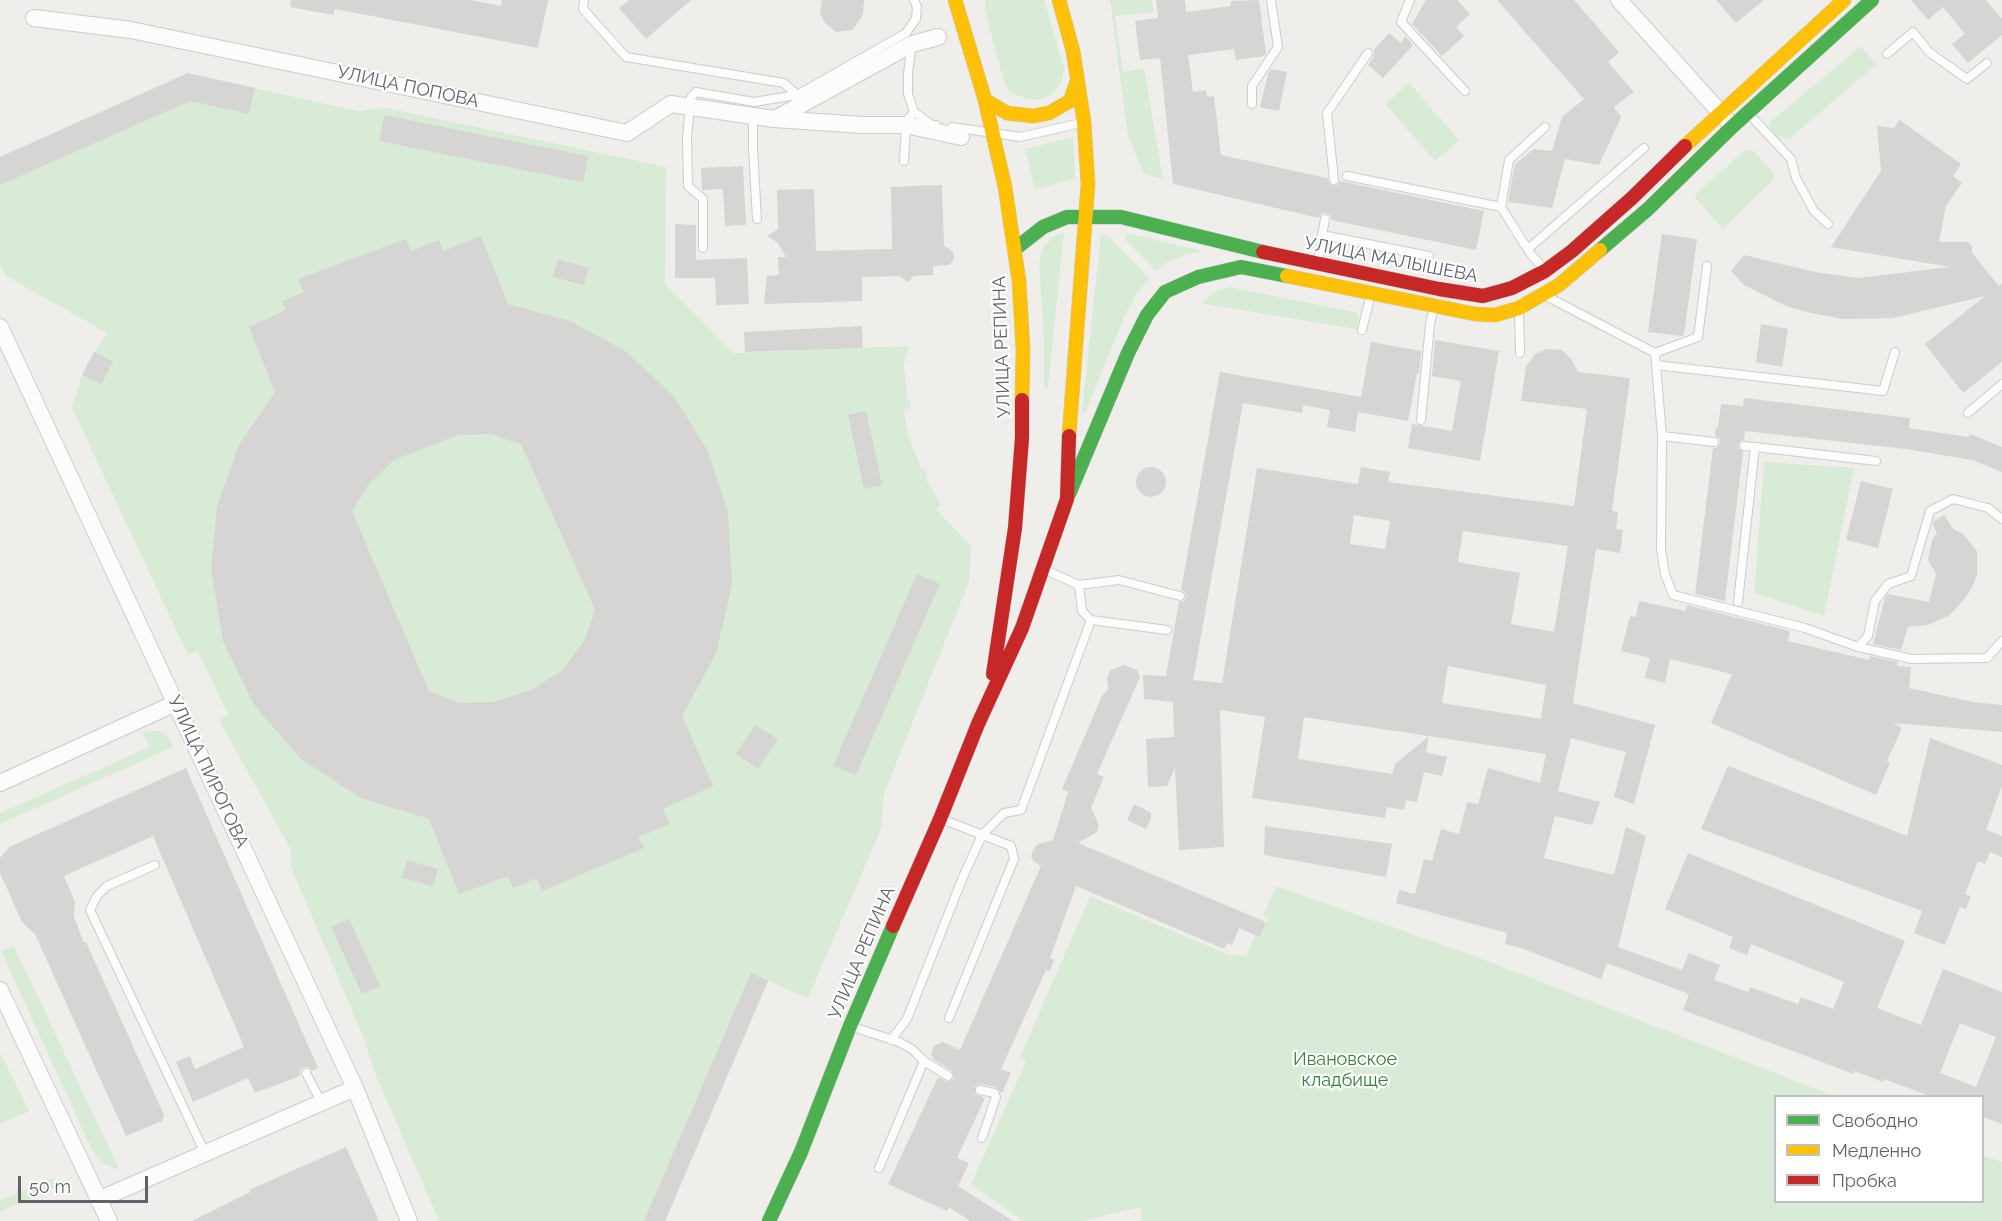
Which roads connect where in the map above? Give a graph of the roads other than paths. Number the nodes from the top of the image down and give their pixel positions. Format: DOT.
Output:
graph roads {
  1 [pos="584,0"];
  2 [pos="914,0"];
  3 [pos="955,0"];
  4 [pos="1059,0"];
  5 [pos="1271,0"];
  6 [pos="1410,0"];
  7 [pos="1619,0"];
  8 [pos="1844,0"];
  9 [pos="1872,0"];
  10 [pos="34,18"];
  11 [pos="938,37"];
  12 [pos="909,38"];
  13 [pos="1368,53"];
  14 [pos="1887,54"];
  15 [pos="1987,63"];
  16 [pos="1077,81"];
  17 [pos="1465,91"];
  18 [pos="797,95"];
  19 [pos="985,100"];
  20 [pos="1252,104"];
  21 [pos="690,107"];
  22 [pos="754,109"];
  23 [pos="1719,113"];
  24 [pos="1749,113"];
  25 [pos="774,119"];
  26 [pos="910,119"];
  27 [pos="1084,122"];
  28 [pos="1733,126"];
  29 [pos="1545,127"];
  30 [pos="993,134"];
  31 [pos="961,137"];
  32 [pos="1644,148"];
  33 [pos="904,161"];
  34 [pos="1347,176"];
  35 [pos="1334,180"];
  36 [pos="1501,207"];
  37 [pos="1084,216"];
  38 [pos="757,219"];
  39 [pos="1325,219"];
  40 [pos="1827,224"];
  41 [pos="1322,235"];
  42 [pos="703,248"];
  43 [pos="1015,249"];
  44 [pos="1527,249"];
  45 [pos="1429,256"];
  46 [pos="1317,265"];
  47 [pos="1707,267"];
  48 [pos="1545,271"];
  49 [pos="1295,278"];
  50 [pos="1559,285"];
  51 [pos="1439,289"];
  52 [pos="1371,294"];
  53 [pos="1527,294"];
  54 [pos="1435,306"];
  55 [pos="0,327"];
  56 [pos="1362,330"];
  57 [pos="1894,352"];
  58 [pos="1520,353"];
  59 [pos="1655,354"];
  60 [pos="1656,365"];
  61 [pos="2002,384"];
  62 [pos="1968,413"];
  63 [pos="1421,420"];
  64 [pos="1662,436"];
  65 [pos="1714,442"];
  66 [pos="1744,446"];
  67 [pos="1755,447"];
  68 [pos="1876,461"];
  69 [pos="1067,499"];
  70 [pos="2002,519"];
  71 [pos="1042,568"];
  72 [pos="1079,585"];
  73 [pos="1180,596"];
  74 [pos="1738,602"];
  75 [pos="1091,620"];
  76 [pos="1167,630"];
  77 [pos="2002,641"];
  78 [pos="1858,646"];
  79 [pos="990,699"];
  80 [pos="176,703"];
  81 [pos="0,783"];
  82 [pos="940,819"];
  83 [pos="982,835"];
  84 [pos="155,865"];
  85 [pos="0,990"];
  86 [pos="949,1018"];
  87 [pos="850,1026"];
  88 [pos="891,1040"];
  89 [pos="924,1061"];
  90 [pos="306,1073"];
  91 [pos="948,1076"];
  92 [pos="355,1088"];
  93 [pos="980,1090"];
  94 [pos="321,1102"];
  95 [pos="982,1138"];
  96 [pos="205,1153"];
  97 [pos="879,1168"];
  98 [pos="98,1200"];
  99 [pos="109,1221"];
  100 [pos="409,1221"];
  101 [pos="769,1221"];
  1 -- 18 [label="lane"];
  2 -- 12 [label="lane"];
  3 -- 19 [label="main road, УЛИЦА РЕПИНА"];
  4 -- 16 [label="main road, УЛИЦА РЕПИНА"];
  5 -- 20 [label="lane"];
  6 -- 17 [label="lane"];
  7 -- 23 [label="street"];
  8 -- 23 [label="main road, УЛИЦА МАЛЫШЕВА"];
  9 -- 24 [label="main road, УЛИЦА МАЛЫШЕВА"];
  10 -- 21 [label="street, УЛИЦА ПОПОВА"];
  11 -- 12 [label="street"];
  12 -- 18 [label="lane"];
  12 -- 25 [label="street"];
  12 -- 26 [label="lane"];
  13 -- 35 [label="lane"];
  14 -- 15 [label="lane"];
  16 -- 19 [label="main road"];
  16 -- 27 [label="main road, УЛИЦА РЕПИНА"];
  18 -- 22 [label="lane"];
  19 -- 30 [label="main road, УЛИЦА РЕПИНА"];
  21 -- 22 [label="street, УЛИЦА ПОПОВА"];
  21 -- 42 [label="lane"];
  22 -- 25 [label="street, УЛИЦА ПОПОВА"];
  22 -- 38 [label="lane"];
  23 -- 28 [label="street"];
  23 -- 48 [label="main road, УЛИЦА МАЛЫШЕВА"];
  24 -- 28 [label="main road, УЛИЦА МАЛЫШЕВА"];
  24 -- 40 [label="lane"];
  25 -- 26 [label="street, УЛИЦА ПОПОВА"];
  26 -- 30 [label="lane"];
  26 -- 31 [label="street, УЛИЦА ПОПОВА"];
  26 -- 33 [label="lane"];
  27 -- 30 [label="lane"];
  27 -- 37 [label="main road, УЛИЦА РЕПИНА"];
  28 -- 50 [label="main road, УЛИЦА МАЛЫШЕВА"];
  29 -- 36 [label="lane"];
  30 -- 43 [label="main road, УЛИЦА РЕПИНА"];
  32 -- 44 [label="lane"];
  34 -- 36 [label="lane"];
  36 -- 44 [label="lane"];
  37 -- 43 [label="main road, УЛИЦА МАЛЫШЕВА"];
  37 -- 46 [label="main road, УЛИЦА МАЛЫШЕВА"];
  37 -- 69 [label="main road, УЛИЦА РЕПИНА"];
  39 -- 41 [label="lane"];
  41 -- 45 [label="lane"];
  41 -- 46 [label="lane"];
  43 -- 79 [label="main road, УЛИЦА РЕПИНА"];
  44 -- 48 [label="lane"];
  46 -- 51 [label="main road, УЛИЦА МАЛЫШЕВА"];
  47 -- 59 [label="lane"];
  48 -- 50 [label="lane"];
  48 -- 53 [label="main road, УЛИЦА МАЛЫШЕВА"];
  49 -- 52 [label="main road, УЛИЦА МАЛЫШЕВА"];
  49 -- 69 [label="main road, УЛИЦА РЕПИНА"];
  50 -- 53 [label="main road, УЛИЦА МАЛЫШЕВА"];
  51 -- 53 [label="main road, УЛИЦА МАЛЫШЕВА"];
  51 -- 54 [label="lane"];
  52 -- 54 [label="main road, УЛИЦА МАЛЫШЕВА"];
  52 -- 56 [label="lane"];
  53 -- 54 [label="main road, УЛИЦА МАЛЫШЕВА"];
  53 -- 58 [label="lane"];
  53 -- 59 [label="lane"];
  54 -- 63 [label="lane"];
  55 -- 80 [label="street, УЛИЦА ПИРОГОВА"];
  57 -- 60 [label="lane"];
  59 -- 60 [label="lane"];
  60 -- 64 [label="lane"];
  61 -- 62 [label="lane"];
  64 -- 65 [label="lane"];
  64 -- 78 [label="lane"];
  66 -- 67 [label="lane"];
  67 -- 68 [label="lane"];
  67 -- 74 [label="lane"];
  69 -- 71 [label="main road, УЛИЦА РЕПИНА"];
  70 -- 78 [label="lane"];
  71 -- 72 [label="lane"];
  71 -- 79 [label="main road, УЛИЦА РЕПИНА"];
  72 -- 73 [label="lane"];
  72 -- 75 [label="lane"];
  75 -- 76 [label="lane"];
  75 -- 83 [label="lane"];
  77 -- 78 [label="lane"];
  79 -- 82 [label="main road, УЛИЦА РЕПИНА"];
  80 -- 81 [label="street"];
  80 -- 92 [label="street, УЛИЦА ПИРОГОВА"];
  82 -- 83 [label="lane"];
  82 -- 87 [label="main road, УЛИЦА РЕПИНА"];
  83 -- 86 [label="lane"];
  83 -- 88 [label="lane"];
  84 -- 96 [label="lane"];
  85 -- 98 [label="street"];
  87 -- 88 [label="lane"];
  87 -- 101 [label="main road, УЛИЦА РЕПИНА"];
  88 -- 89 [label="lane"];
  89 -- 91 [label="lane"];
  89 -- 97 [label="lane"];
  90 -- 94 [label="lane"];
  92 -- 94 [label="street"];
  92 -- 100 [label="street, УЛИЦА ПИРОГОВА"];
  93 -- 95 [label="lane"];
  94 -- 96 [label="street"];
  96 -- 98 [label="street"];
  98 -- 99 [label="street"];
}
